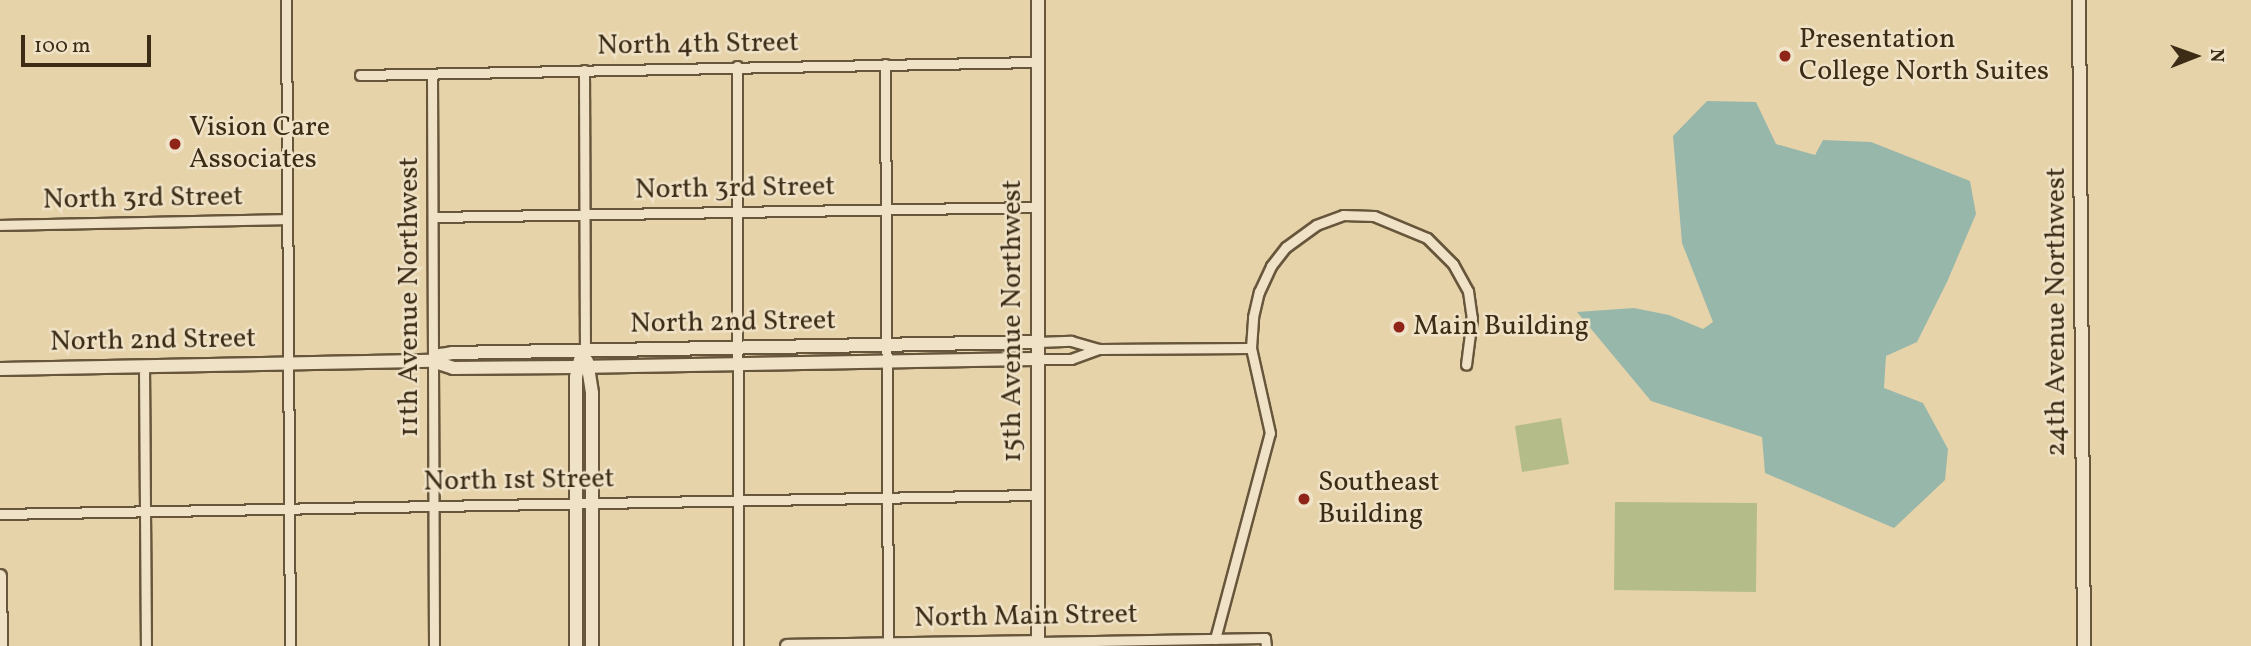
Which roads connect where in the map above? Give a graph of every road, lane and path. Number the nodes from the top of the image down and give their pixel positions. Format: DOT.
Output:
graph roads {
  1 [pos="286,0"];
  2 [pos="1038,0"];
  3 [pos="2079,0"];
  4 [pos="1038,62"];
  5 [pos="886,64"];
  6 [pos="737,66"];
  7 [pos="584,70"];
  8 [pos="432,74"];
  9 [pos="360,75"];
  10 [pos="1037,207"];
  11 [pos="886,209"];
  12 [pos="738,212"];
  13 [pos="583,214"];
  14 [pos="433,217"];
  15 [pos="287,219"];
  16 [pos="0,225"];
  17 [pos="1037,342"];
  18 [pos="887,344"];
  19 [pos="738,346"];
  20 [pos="1099,348"];
  21 [pos="1251,348"];
  22 [pos="585,350"];
  23 [pos="1038,359"];
  24 [pos="887,360"];
  25 [pos="432,361"];
  26 [pos="289,363"];
  27 [pos="739,364"];
  28 [pos="1466,365"];
  29 [pos="144,366"];
  30 [pos="583,367"];
  31 [pos="0,369"];
  32 [pos="1039,495"];
  33 [pos="888,498"];
  34 [pos="738,499"];
  35 [pos="575,502"];
  36 [pos="593,502"];
  37 [pos="433,506"];
  38 [pos="290,508"];
  39 [pos="146,510"];
  40 [pos="0,514"];
  41 [pos="0,576"];
  42 [pos="1214,639"];
  43 [pos="1265,642"];
  44 [pos="1163,643"];
  45 [pos="1038,644"];
  46 [pos="888,645"];
  47 [pos="1,646"];
  48 [pos="146,646"];
  49 [pos="290,646"];
  50 [pos="434,646"];
  51 [pos="576,646"];
  52 [pos="592,646"];
  53 [pos="738,646"];
  54 [pos="787,646"];
  55 [pos="2084,646"];
  1 -- 15 [label="street"];
  2 -- 4 [label="street, 15th Avenue Northwest"];
  3 -- 55 [label="street, 24th Avenue Northwest"];
  4 -- 5 [label="street, North 4th Street"];
  4 -- 10 [label="street, 15th Avenue Northwest"];
  5 -- 6 [label="street, North 4th Street"];
  5 -- 11 [label="street"];
  6 -- 7 [label="street, North 4th Street"];
  6 -- 12 [label="street"];
  7 -- 8 [label="street, North 4th Street"];
  7 -- 13 [label="street"];
  8 -- 9 [label="street, North 4th Street"];
  8 -- 14 [label="street, 11th Avenue Northwest"];
  10 -- 11 [label="street, North 3rd Street"];
  10 -- 17 [label="street, 15th Avenue Northwest"];
  11 -- 12 [label="street, North 3rd Street"];
  11 -- 18 [label="street"];
  12 -- 13 [label="street, North 3rd Street"];
  12 -- 19 [label="street"];
  13 -- 14 [label="street, North 3rd Street"];
  13 -- 22 [label="street"];
  14 -- 25 [label="street, 11th Avenue Northwest"];
  15 -- 16 [label="street, North 3rd Street"];
  15 -- 26 [label="street"];
  17 -- 18 [label="street, North 2nd Street"];
  17 -- 20 [label="street"];
  17 -- 23 [label="street, 15th Avenue Northwest"];
  18 -- 19 [label="street, North 2nd Street"];
  18 -- 24 [label="street"];
  19 -- 22 [label="street, North 2nd Street"];
  19 -- 27 [label="street"];
  20 -- 21 [label="street"];
  20 -- 23 [label="street"];
  21 -- 28 [label="street"];
  21 -- 42 [label="street"];
  22 -- 25 [label="street, North 2nd Street"];
  22 -- 30 [label="street"];
  23 -- 24 [label="street, North 2nd Street"];
  23 -- 32 [label="street, 15th Avenue Northwest"];
  24 -- 27 [label="street, North 2nd Street"];
  24 -- 33 [label="street"];
  25 -- 26 [label="street, North 2nd Street"];
  25 -- 30 [label="street, North 2nd Street"];
  25 -- 37 [label="street, 11th Avenue Northwest"];
  26 -- 29 [label="street, North 2nd Street"];
  26 -- 38 [label="street"];
  27 -- 30 [label="street, North 2nd Street"];
  27 -- 34 [label="street"];
  29 -- 31 [label="street, North 2nd Street"];
  29 -- 39 [label="street"];
  30 -- 35 [label="street"];
  30 -- 36 [label="street"];
  32 -- 33 [label="street, North 1st Street"];
  32 -- 45 [label="street, 15th Avenue Northwest"];
  33 -- 34 [label="street, North 1st Street"];
  33 -- 46 [label="street"];
  34 -- 36 [label="street, North 1st Street"];
  34 -- 53 [label="street"];
  35 -- 36 [label="street, North 1st Street"];
  35 -- 37 [label="street, North 1st Street"];
  35 -- 51 [label="street"];
  36 -- 52 [label="street"];
  37 -- 38 [label="street, North 1st Street"];
  37 -- 50 [label="street, 11th Avenue Northwest"];
  38 -- 39 [label="street, North 1st Street"];
  38 -- 49 [label="street"];
  39 -- 40 [label="street, North 1st Street"];
  39 -- 48 [label="street"];
  41 -- 47 [label="street"];
  42 -- 43 [label="street, North Main Street"];
  42 -- 44 [label="street, North Main Street"];
  44 -- 45 [label="street, North Main Street"];
  45 -- 46 [label="street, North Main Street"];
  46 -- 54 [label="street, North Main Street"];
}
